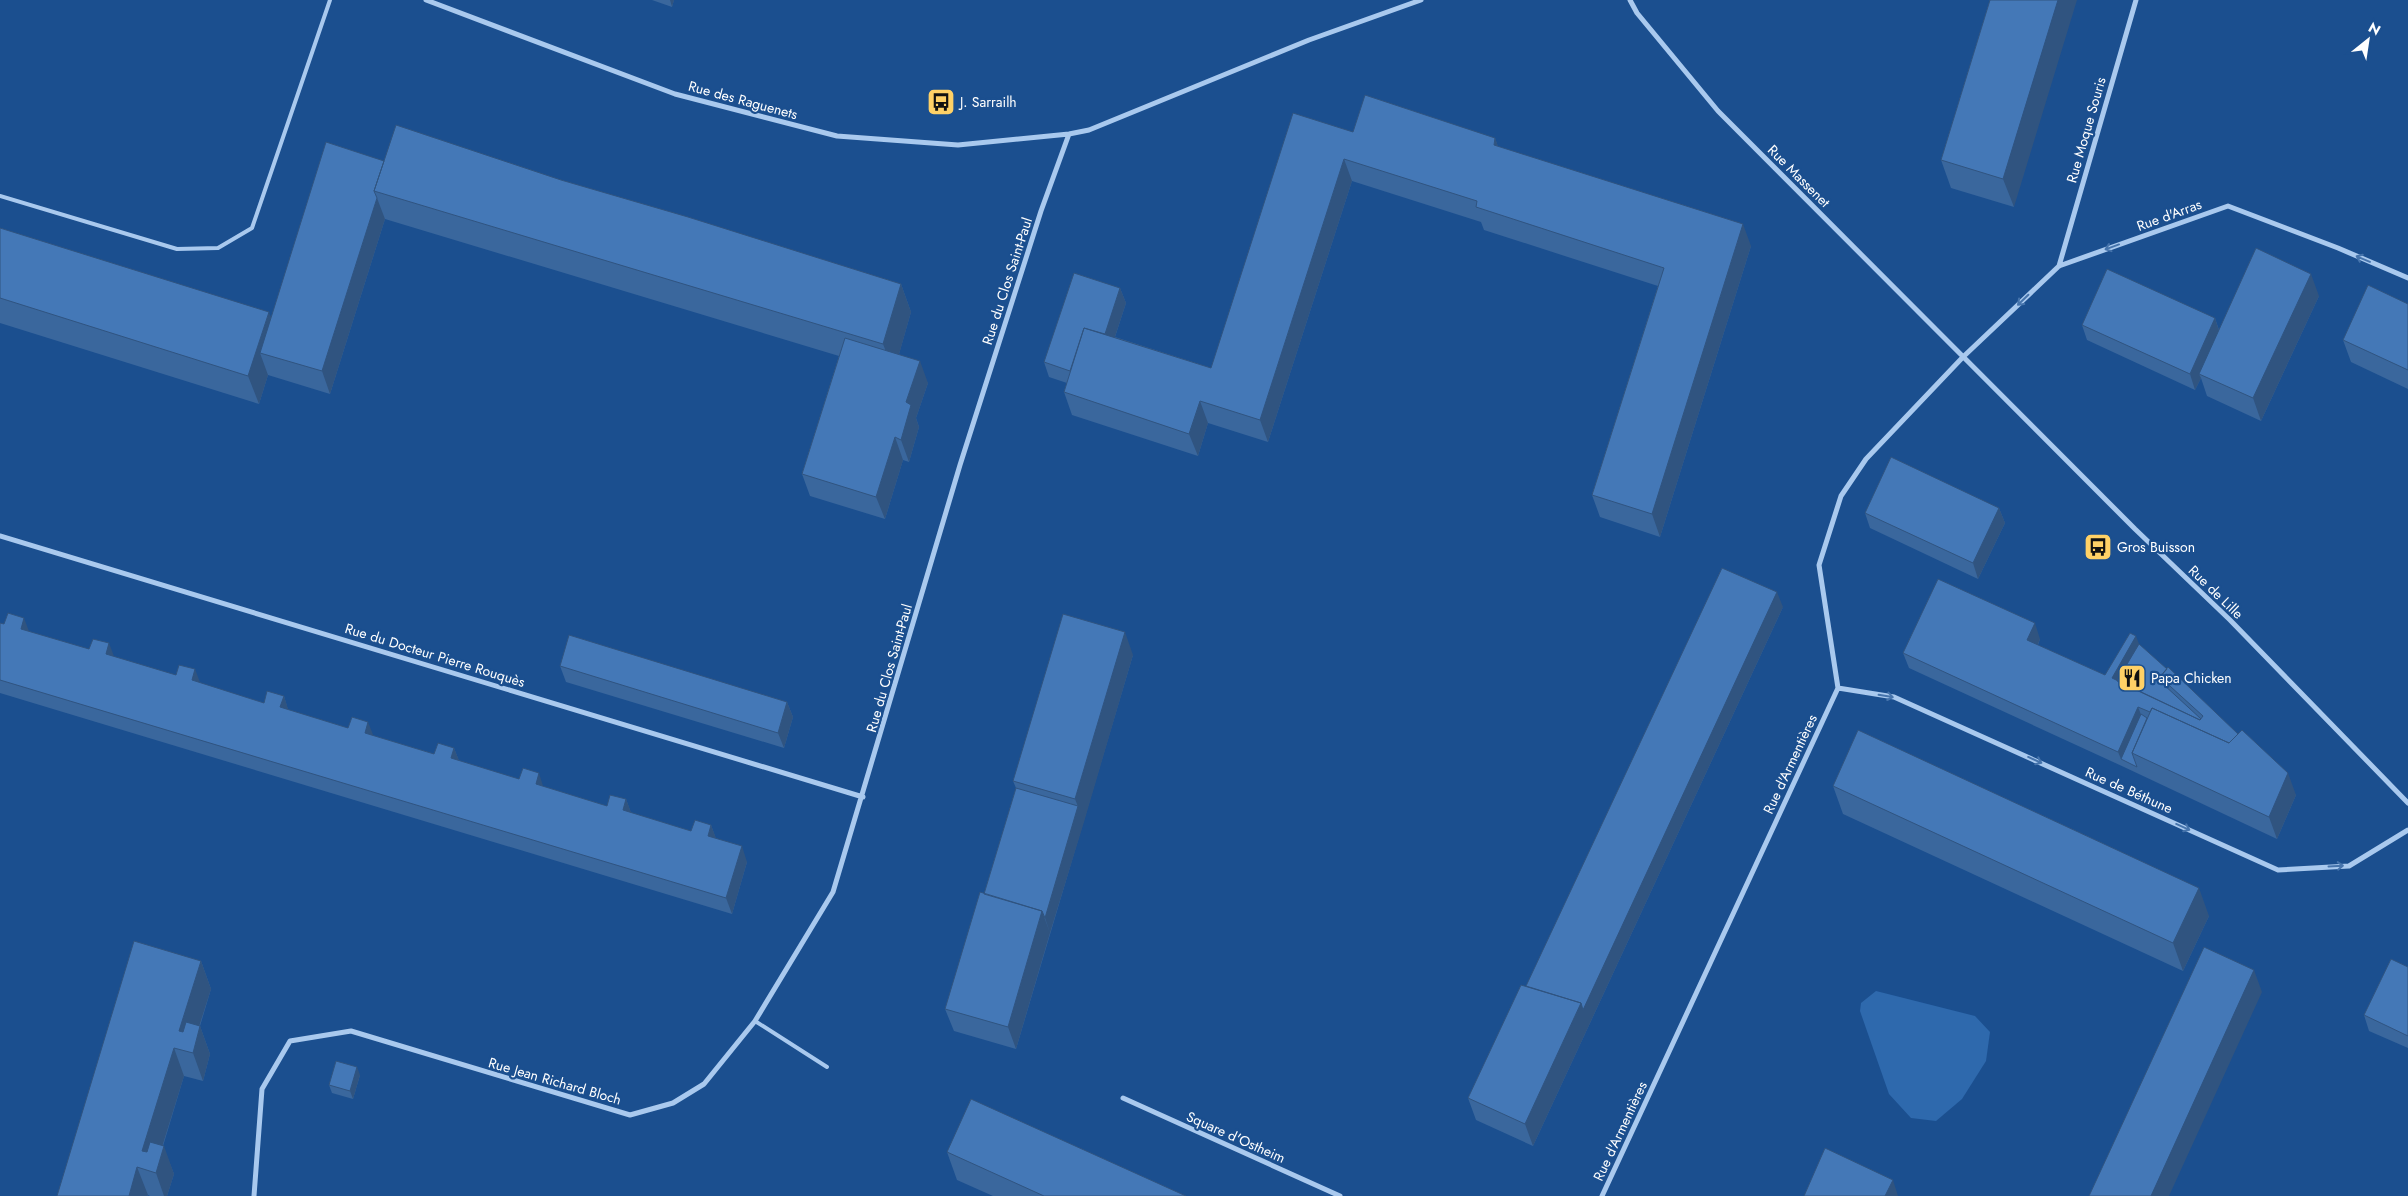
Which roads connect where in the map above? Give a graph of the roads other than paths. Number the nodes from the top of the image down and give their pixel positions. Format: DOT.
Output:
graph roads {
  1 [pos="330,0"];
  2 [pos="426,0"];
  3 [pos="1421,0"];
  4 [pos="1630,0"];
  5 [pos="2136,0"];
  6 [pos="1069,134"];
  7 [pos="0,196"];
  8 [pos="2058,266"];
  9 [pos="2408,278"];
  10 [pos="1964,357"];
  11 [pos="0,536"];
  12 [pos="1838,688"];
  13 [pos="864,797"];
  14 [pos="2408,803"];
  15 [pos="2408,830"];
  16 [pos="755,1021"];
  17 [pos="827,1067"];
  18 [pos="1123,1098"];
  19 [pos="254,1196"];
  20 [pos="1340,1196"];
  21 [pos="1602,1196"];
  1 -- 7 [label="lane"];
  2 -- 6 [label="street, Rue des Raguenets"];
  3 -- 6 [label="street"];
  4 -- 10 [label="street, Rue Massenet"];
  5 -- 8 [label="street, Rue Moque Souris"];
  6 -- 13 [label="street, Rue du Clos Saint-Paul"];
  9 -- 8 [label="street, Rue d'Arras, one-way"];
  8 -- 10 [label="street, Rue d'Arras, one-way"];
  10 -- 12 [label="street"];
  10 -- 14 [label="street, Rue de Lille"];
  11 -- 13 [label="street, Rue du Docteur Pierre Rouquès"];
  12 -- 15 [label="street, Rue de Béthune, one-way"];
  12 -- 21 [label="street, Rue d'Armentières"];
  13 -- 16 [label="street, Rue Jean Richard Bloch"];
  16 -- 17 [label="lane"];
  16 -- 19 [label="street, Rue Jean Richard Bloch"];
  18 -- 20 [label="street, Square d'Ostheim"];
}
